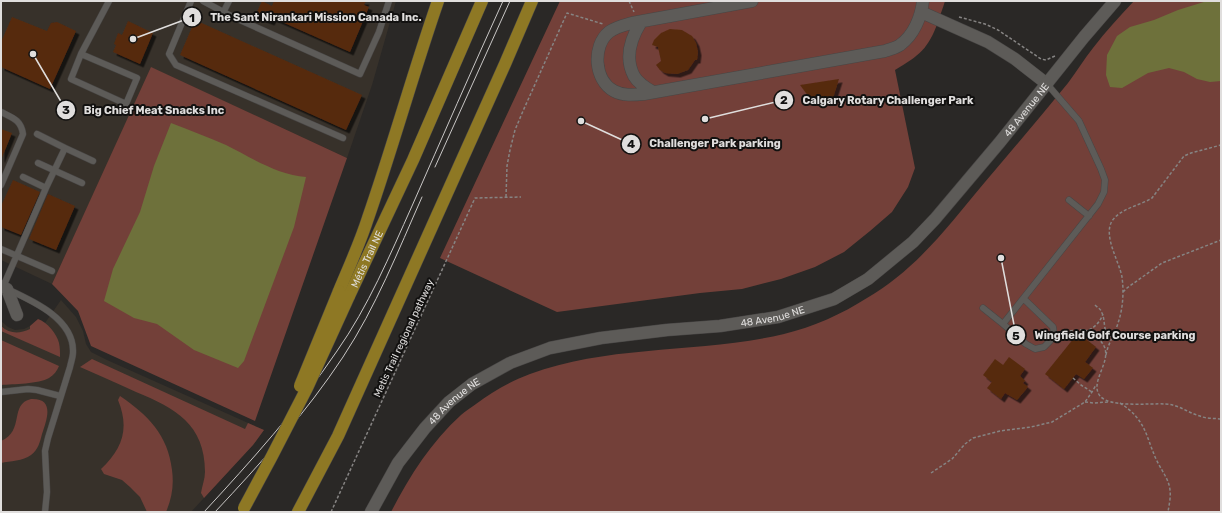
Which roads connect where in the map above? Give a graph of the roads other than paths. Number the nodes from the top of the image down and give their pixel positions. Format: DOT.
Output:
graph roads {
  1 [pos="109,1"];
  2 [pos="191,1"];
  3 [pos="203,1"];
  4 [pos="229,1"];
  5 [pos="389,1"];
  6 [pos="438,1"];
  7 [pos="482,1"];
  8 [pos="532,1"];
  9 [pos="541,1"];
  10 [pos="752,1"];
  11 [pos="1115,1"];
  12 [pos="922,6"];
  13 [pos="224,11"];
  14 [pos="638,18"];
  15 [pos="81,54"];
  16 [pos="505,64"];
  17 [pos="1047,84"];
  18 [pos="653,92"];
  19 [pos="1,112"];
  20 [pos="37,134"];
  21 [pos="343,138"];
  22 [pos="65,148"];
  23 [pos="93,161"];
  24 [pos="38,163"];
  25 [pos="54,170"];
  26 [pos="23,177"];
  27 [pos="82,183"];
  28 [pos="1,185"];
  29 [pos="46,188"];
  30 [pos="1069,200"];
  31 [pos="1089,216"];
  32 [pos="1,249"];
  33 [pos="17,256"];
  34 [pos="52,271"];
  35 [pos="4,287"];
  36 [pos="344,294"];
  37 [pos="1024,299"];
  38 [pos="983,308"];
  39 [pos="17,315"];
  40 [pos="1003,324"];
  41 [pos="1,392"];
  42 [pos="60,396"];
  43 [pos="242,510"];
  44 [pos="45,512"];
  45 [pos="298,512"];
  46 [pos="371,512"];
  1 -- 15 [label="lane"];
  2 -- 21 [label="lane"];
  3 -- 13 [label="lane"];
  4 -- 13 [label="lane"];
  5 -- 13 [label="lane"];
  6 -- 36 [label="main road"];
  7 -- 36 [label="main road, Métis Trail NE"];
  8 -- 16 [label="main road"];
  9 -- 16 [label="main road"];
  10 -- 14 [label="street"];
  11 -- 17 [label="street, 48 Avenue NE"];
  12 -- 17 [label="street"];
  12 -- 18 [label="street"];
  14 -- 18 [label="street"];
  14 -- 18 [label="street"];
  15 -- 15 [label="lane"];
  16 -- 45 [label="main road"];
  17 -- 31 [label="lane"];
  17 -- 46 [label="street, 48 Avenue NE"];
  19 -- 28 [label="lane"];
  20 -- 22 [label="lane"];
  22 -- 23 [label="lane"];
  22 -- 25 [label="lane"];
  24 -- 25 [label="lane"];
  25 -- 27 [label="lane"];
  25 -- 29 [label="lane"];
  26 -- 29 [label="lane"];
  29 -- 33 [label="lane"];
  30 -- 31 [label="lane"];
  31 -- 37 [label="lane"];
  32 -- 33 [label="lane"];
  33 -- 34 [label="lane"];
  33 -- 35 [label="lane"];
  35 -- 39 [label="street"];
  35 -- 42 [label="lane"];
  36 -- 43 [label="main road, Métis Trail NE, bridge"];
  37 -- 40 [label="lane"];
  37 -- 40 [label="lane"];
  38 -- 40 [label="lane"];
  41 -- 42 [label="lane"];
  42 -- 44 [label="lane"];
}
